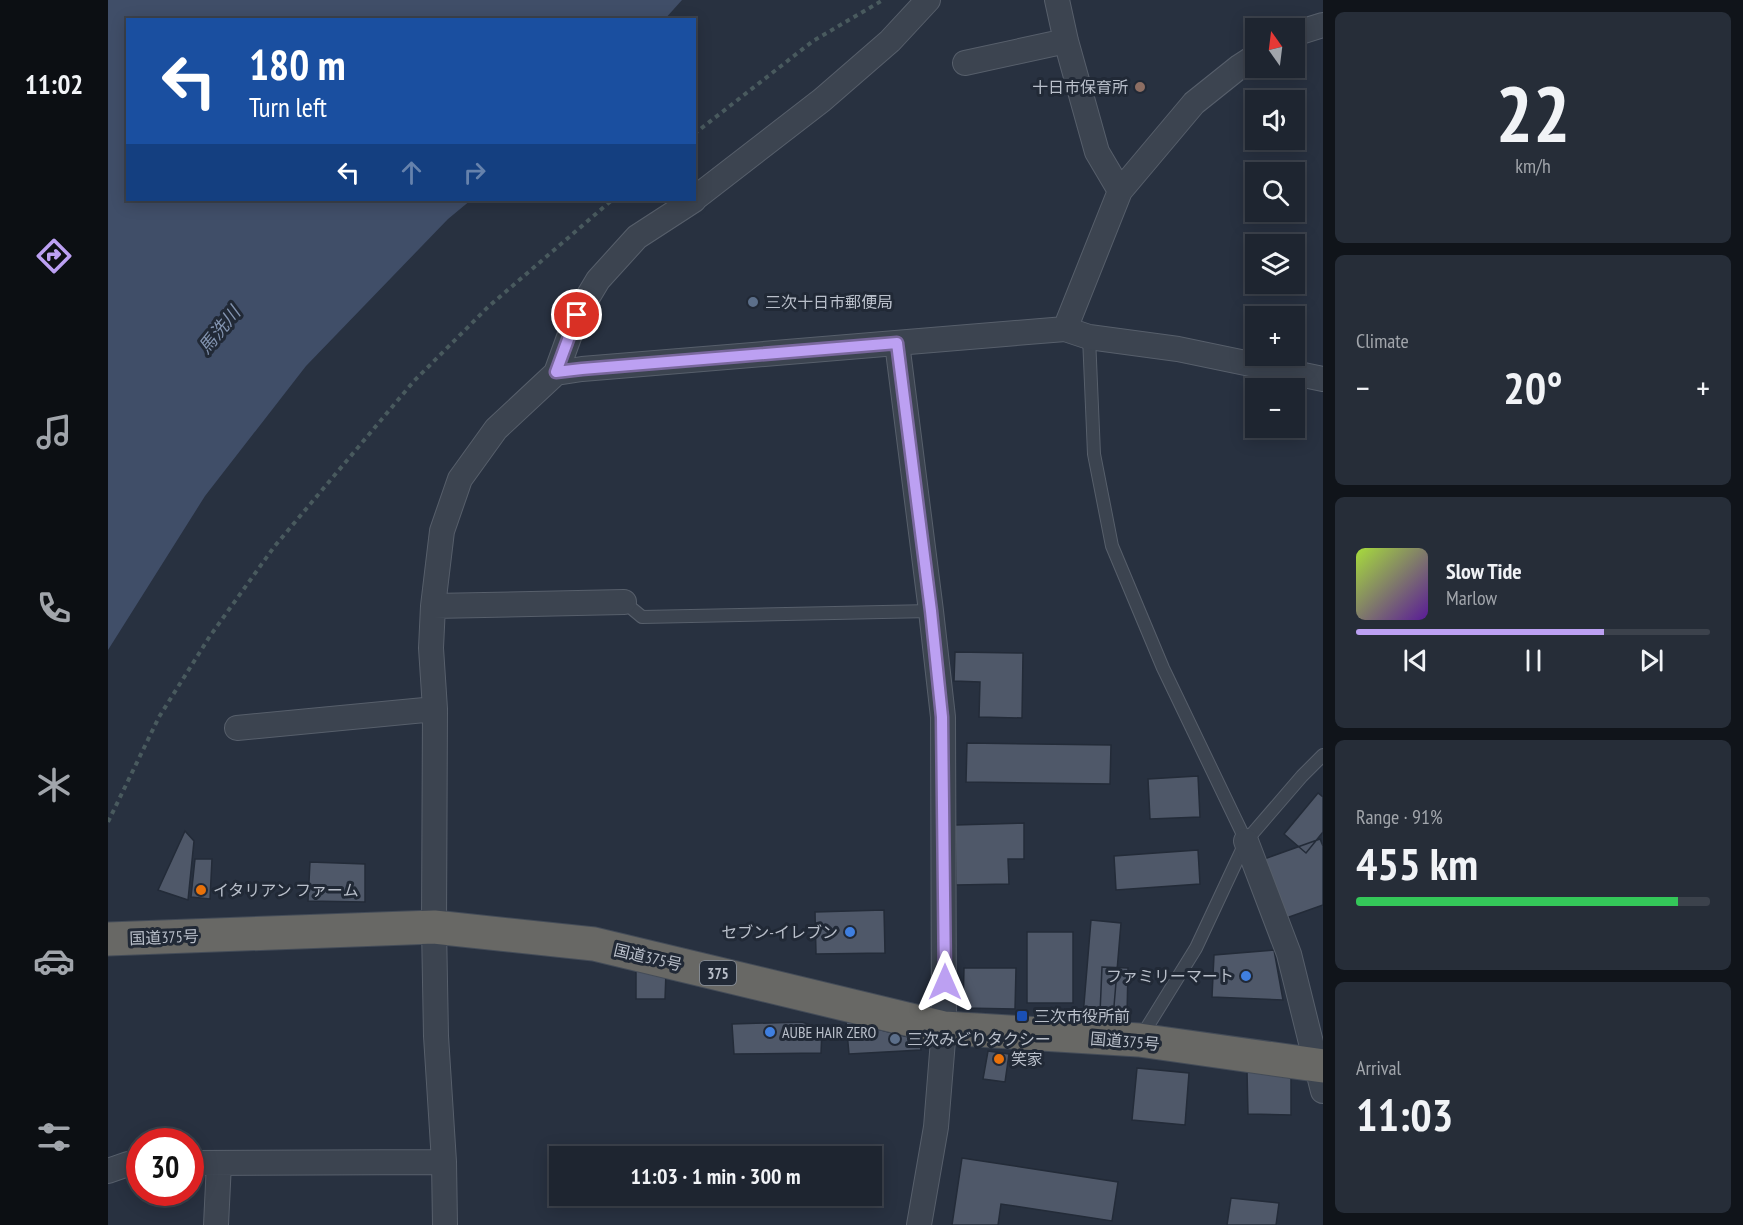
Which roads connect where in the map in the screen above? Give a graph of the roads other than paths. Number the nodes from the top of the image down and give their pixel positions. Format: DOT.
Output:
graph roads {
  1 [pos="928,0"];
  2 [pos="1057,0"];
  3 [pos="1323,25"];
  4 [pos="1305,31"];
  5 [pos="1066,41"];
  6 [pos="965,63"];
  7 [pos="1245,63"];
  8 [pos="1119,191"];
  9 [pos="696,197"];
  10 [pos="691,201"];
  11 [pos="1065,329"];
  12 [pos="1089,337"];
  13 [pos="897,343"];
  14 [pos="556,372"];
  15 [pos="1323,379"];
  16 [pos="624,602"];
  17 [pos="433,606"];
  18 [pos="931,611"];
  19 [pos="435,710"];
  20 [pos="237,728"];
  21 [pos="1323,755"];
  22 [pos="1246,841"];
  23 [pos="434,927"];
  24 [pos="108,939"];
  25 [pos="944,1028"];
  26 [pos="1139,1041"];
  27 [pos="1321,1074"];
  28 [pos="444,1162"];
  29 [pos="204,1163"];
  30 [pos="219,1163"];
  31 [pos="126,1165"];
  32 [pos="108,1171"];
  33 [pos="216,1225"];
  34 [pos="445,1225"];
  35 [pos="919,1225"];
  1 -- 9 [label="street"];
  2 -- 5 [label="street"];
  3 -- 4 [label="street"];
  5 -- 6 [label="street"];
  5 -- 8 [label="street"];
  7 -- 8 [label="street"];
  8 -- 11 [label="street"];
  10 -- 14 [label="street"];
  11 -- 12 [label="street"];
  11 -- 13 [label="street"];
  12 -- 15 [label="street"];
  12 -- 22 [label="lane"];
  13 -- 14 [label="street"];
  13 -- 18 [label="street"];
  14 -- 17 [label="street"];
  16 -- 17 [label="street"];
  16 -- 18 [label="lane"];
  17 -- 19 [label="street"];
  18 -- 25 [label="street"];
  19 -- 20 [label="street"];
  19 -- 23 [label="street"];
  21 -- 22 [label="lane"];
  22 -- 26 [label="lane"];
  22 -- 27 [label="street"];
  23 -- 24 [label="highway, 国道375号 / 375"];
  23 -- 25 [label="highway, 国道375号 / 375"];
  23 -- 28 [label="street"];
  25 -- 26 [label="highway, 国道375号 / 375"];
  25 -- 35 [label="street"];
  26 -- 27 [label="highway, 国道375号 / 375"];
  28 -- 30 [label="street"];
  28 -- 34 [label="street"];
  29 -- 30 [label="street"];
  30 -- 33 [label="street"];
  31 -- 32 [label="street"];
}
